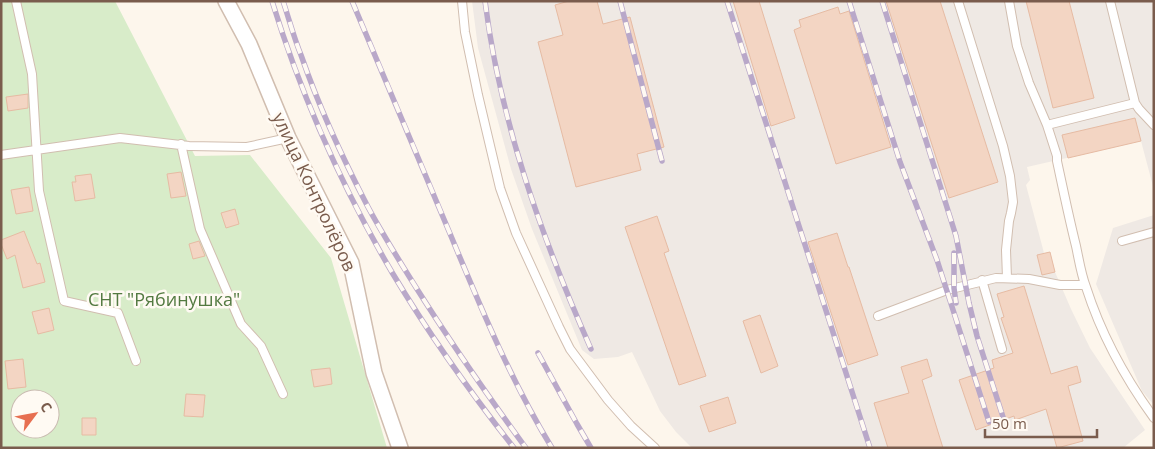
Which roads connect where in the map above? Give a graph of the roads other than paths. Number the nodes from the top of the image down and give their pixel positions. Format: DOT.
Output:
graph roads {
  1 [pos="16,1"];
  2 [pos="226,1"];
  3 [pos="462,1"];
  4 [pos="958,1"];
  5 [pos="1009,1"];
  6 [pos="1110,1"];
  7 [pos="1135,103"];
  8 [pos="1047,125"];
  9 [pos="1154,126"];
  10 [pos="288,138"];
  11 [pos="181,144"];
  12 [pos="37,150"];
  13 [pos="1,155"];
  14 [pos="1154,232"];
  15 [pos="1122,241"];
  16 [pos="1006,278"];
  17 [pos="982,280"];
  18 [pos="1085,285"];
  19 [pos="878,316"];
  20 [pos="1002,349"];
  21 [pos="136,361"];
  22 [pos="283,394"];
  23 [pos="1154,418"];
  24 [pos="400,448"];
  25 [pos="656,448"];
  1 -- 12 [label="lane"];
  2 -- 10 [label="street, улица Контролёров"];
  3 -- 25 [label="lane"];
  4 -- 16 [label="lane"];
  5 -- 8 [label="lane"];
  6 -- 7 [label="lane"];
  7 -- 8 [label="lane"];
  7 -- 9 [label="lane"];
  8 -- 18 [label="lane"];
  10 -- 11 [label="lane"];
  10 -- 24 [label="street, улица Контролёров"];
  11 -- 12 [label="lane"];
  11 -- 22 [label="lane"];
  12 -- 13 [label="lane"];
  12 -- 21 [label="lane"];
  14 -- 15 [label="lane"];
  16 -- 17 [label="lane"];
  16 -- 18 [label="lane"];
  17 -- 19 [label="lane"];
  17 -- 20 [label="lane"];
  18 -- 23 [label="lane"];
}
